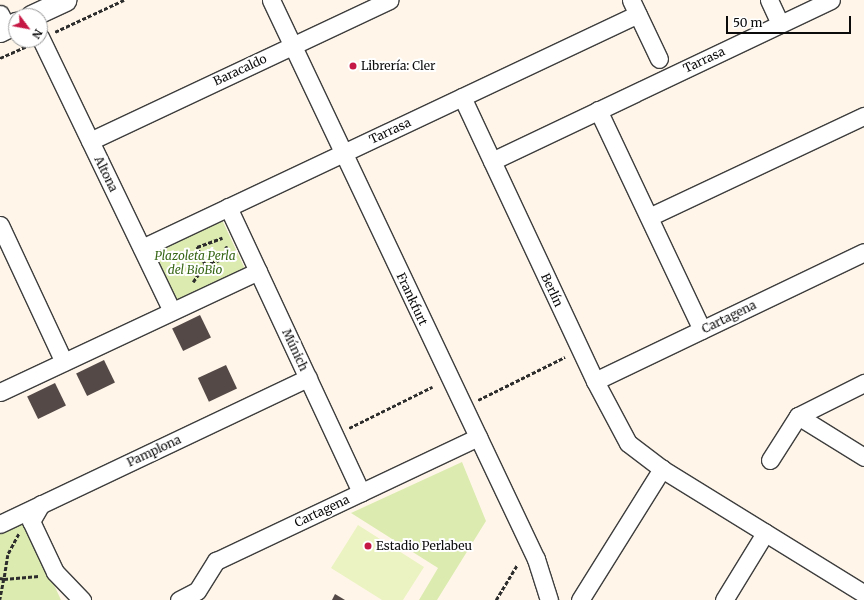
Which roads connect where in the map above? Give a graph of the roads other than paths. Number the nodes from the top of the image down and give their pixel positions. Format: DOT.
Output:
graph roads {
  1 [pos="65,0"];
  2 [pos="271,0"];
  3 [pos="389,0"];
  4 [pos="769,0"];
  5 [pos="830,0"];
  6 [pos="634,7"];
  7 [pos="48,8"];
  8 [pos="780,24"];
  9 [pos="292,46"];
  10 [pos="42,48"];
  11 [pos="659,60"];
  12 [pos="462,97"];
  13 [pos="598,110"];
  14 [pos="864,116"];
  15 [pos="90,141"];
  16 [pos="343,153"];
  17 [pos="492,161"];
  18 [pos="228,207"];
  19 [pos="649,217"];
  20 [pos="0,226"];
  21 [pos="142,248"];
  22 [pos="864,252"];
  23 [pos="258,271"];
  24 [pos="172,311"];
  25 [pos="702,330"];
  26 [pos="64,362"];
  27 [pos="308,378"];
  28 [pos="595,381"];
  29 [pos="864,383"];
  30 [pos="0,392"];
  31 [pos="798,416"];
  32 [pos="478,437"];
  33 [pos="864,457"];
  34 [pos="770,460"];
  35 [pos="662,469"];
  36 [pos="361,492"];
  37 [pos="41,504"];
  38 [pos="0,522"];
  39 [pos="765,533"];
  40 [pos="864,594"];
  41 [pos="82,600"];
  42 [pos="179,600"];
  43 [pos="549,600"];
  44 [pos="580,600"];
  45 [pos="724,600"];
  1 -- 7 [label="street"];
  2 -- 9 [label="street, Frankfurt"];
  3 -- 9 [label="street, Baracaldo"];
  4 -- 8 [label="street"];
  5 -- 8 [label="street, Tarrasa"];
  6 -- 11 [label="street"];
  6 -- 12 [label="street, Tarrasa"];
  8 -- 13 [label="street, Tarrasa"];
  9 -- 15 [label="street, Baracaldo"];
  9 -- 16 [label="street, Frankfurt"];
  10 -- 15 [label="street, Altona"];
  12 -- 16 [label="street, Tarrasa"];
  12 -- 17 [label="street, Berlín"];
  13 -- 17 [label="street, Tarrasa"];
  13 -- 19 [label="street"];
  14 -- 19 [label="street"];
  15 -- 21 [label="street, Altona"];
  16 -- 18 [label="street, Tarrasa"];
  16 -- 32 [label="street, Frankfurt"];
  17 -- 28 [label="street, Berlín"];
  18 -- 21 [label="street, Tarrasa"];
  18 -- 23 [label="street, Múnich"];
  19 -- 25 [label="street"];
  20 -- 26 [label="street"];
  21 -- 24 [label="street, Altona"];
  22 -- 25 [label="street, Cartagena"];
  23 -- 24 [label="street"];
  23 -- 27 [label="street, Múnich"];
  24 -- 26 [label="street"];
  25 -- 28 [label="street, Cartagena"];
  26 -- 30 [label="street"];
  27 -- 36 [label="street, Múnich"];
  27 -- 37 [label="street, Pamplona"];
  28 -- 35 [label="street, Berlín"];
  29 -- 31 [label="street"];
  31 -- 33 [label="street"];
  31 -- 34 [label="street"];
  32 -- 36 [label="street, Cartagena"];
  32 -- 43 [label="street, Frankfurt"];
  35 -- 39 [label="street, Berlín"];
  35 -- 44 [label="street"];
  36 -- 42 [label="street, Cartagena"];
  37 -- 38 [label="street, Pamplona"];
  37 -- 41 [label="street"];
  39 -- 40 [label="street, Berlín"];
  39 -- 45 [label="street"];
}
